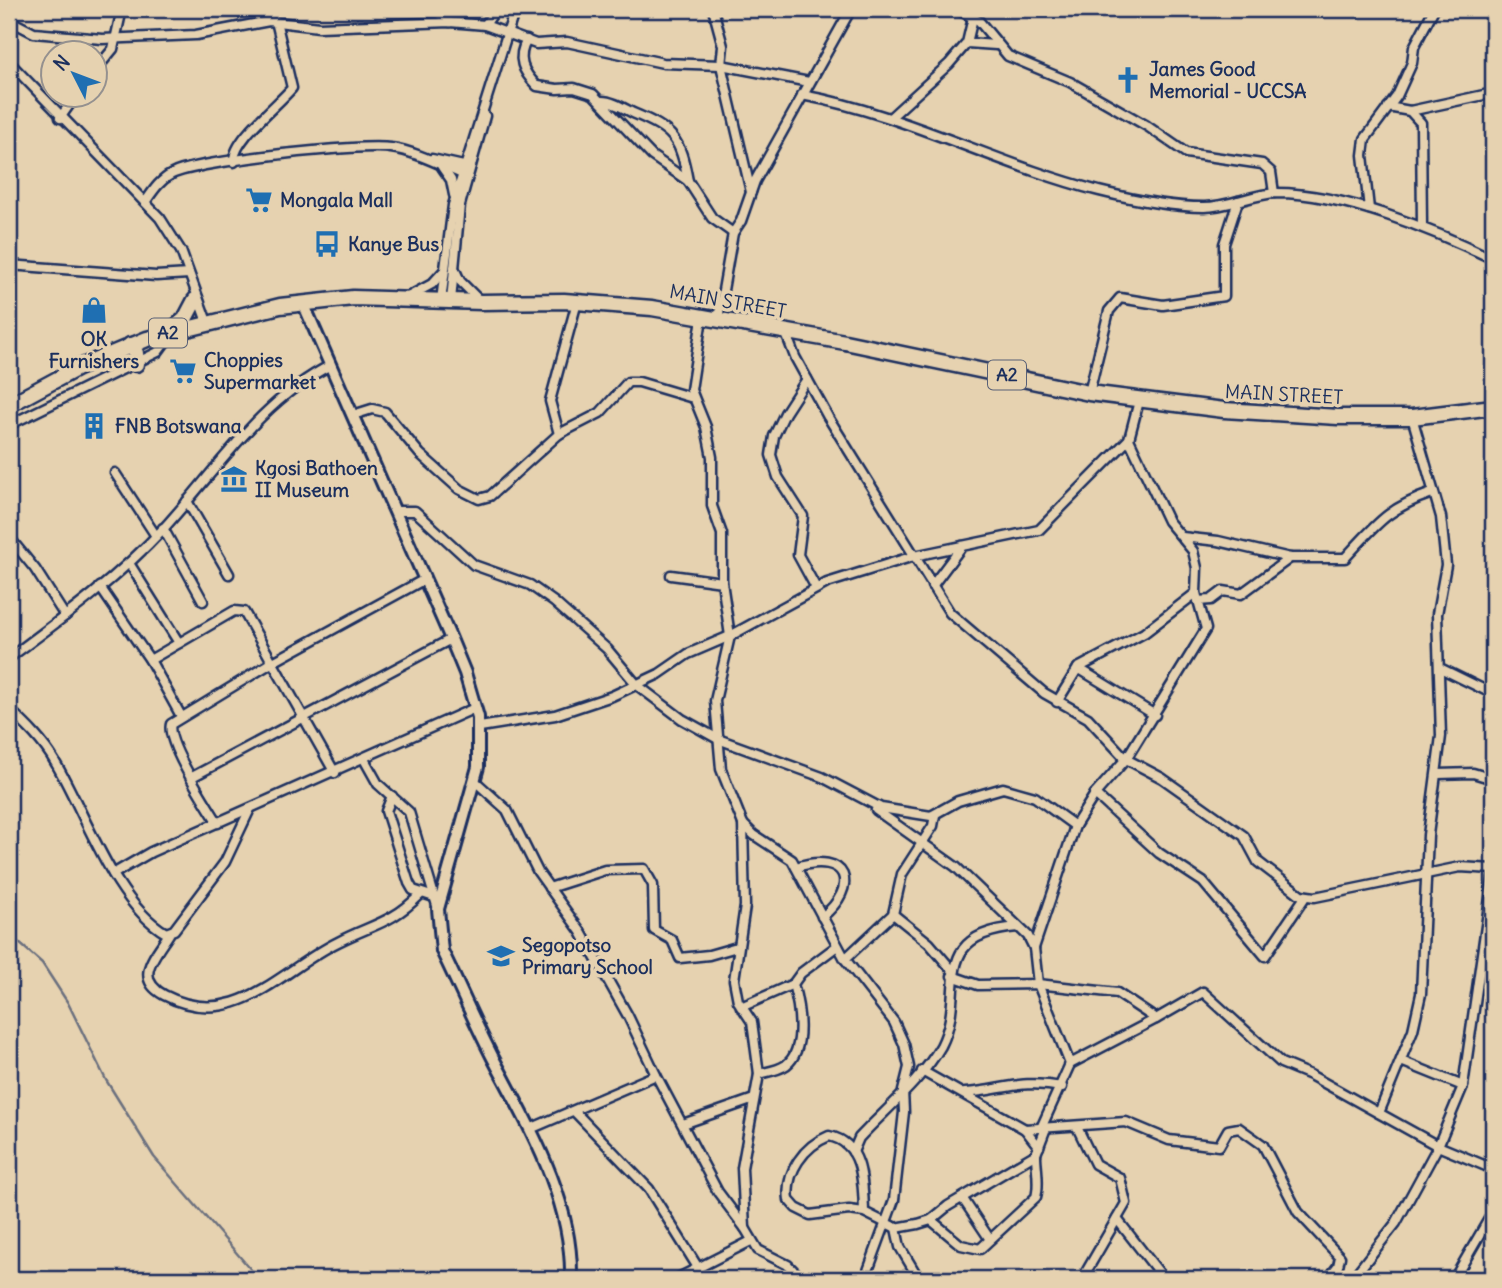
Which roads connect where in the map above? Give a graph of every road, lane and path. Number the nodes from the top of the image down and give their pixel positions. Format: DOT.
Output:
graph roads {
  1 [pos="122,9"];
  2 [pos="269,9"];
  3 [pos="433,9"];
  4 [pos="496,9"];
  5 [pos="515,9"];
  6 [pos="713,9"];
  7 [pos="851,9"];
  8 [pos="957,9"];
  9 [pos="1434,9"];
  10 [pos="1485,9"];
  11 [pos="974,13"];
  12 [pos="9,20"];
  13 [pos="272,21"];
  14 [pos="450,22"];
  15 [pos="1493,24"];
  16 [pos="485,25"];
  17 [pos="507,32"];
  18 [pos="113,38"];
  19 [pos="527,40"];
  20 [pos="967,43"];
  21 [pos="996,45"];
  22 [pos="108,56"];
  23 [pos="9,62"];
  24 [pos="498,62"];
  25 [pos="721,65"];
  26 [pos="809,82"];
  27 [pos="1493,93"];
  28 [pos="802,95"];
  29 [pos="602,101"];
  30 [pos="1388,107"];
  31 [pos="67,108"];
  32 [pos="1410,111"];
  33 [pos="891,117"];
  34 [pos="60,118"];
  35 [pos="472,141"];
  36 [pos="234,162"];
  37 [pos="445,165"];
  38 [pos="466,171"];
  39 [pos="688,181"];
  40 [pos="751,191"];
  41 [pos="1275,193"];
  42 [pos="454,198"];
  43 [pos="146,201"];
  44 [pos="1238,201"];
  45 [pos="1369,209"];
  46 [pos="1422,227"];
  47 [pos="733,233"];
  48 [pos="1493,259"];
  49 [pos="9,265"];
  50 [pos="453,265"];
  51 [pos="444,271"];
  52 [pos="189,274"];
  53 [pos="196,298"];
  54 [pos="406,298"];
  55 [pos="446,301"];
  56 [pos="577,302"];
  57 [pos="303,303"];
  58 [pos="482,303"];
  59 [pos="230,317"];
  60 [pos="702,318"];
  61 [pos="718,319"];
  62 [pos="202,323"];
  63 [pos="785,331"];
  64 [pos="169,333"];
  65 [pos="130,345"];
  66 [pos="136,364"];
  67 [pos="331,365"];
  68 [pos="807,379"];
  69 [pos="1089,393"];
  70 [pos="693,398"];
  71 [pos="1139,401"];
  72 [pos="9,405"];
  73 [pos="1493,410"];
  74 [pos="353,415"];
  75 [pos="1412,417"];
  76 [pos="9,425"];
  77 [pos="559,434"];
  78 [pos="1129,439"];
  79 [pos="115,473"];
  80 [pos="1432,493"];
  81 [pos="187,501"];
  82 [pos="396,511"];
  83 [pos="163,528"];
  84 [pos="156,536"];
  85 [pos="9,537"];
  86 [pos="1182,537"];
  87 [pos="962,546"];
  88 [pos="914,556"];
  89 [pos="1290,558"];
  90 [pos="129,563"];
  91 [pos="229,574"];
  92 [pos="671,575"];
  93 [pos="425,579"];
  94 [pos="722,582"];
  95 [pos="932,586"];
  96 [pos="100,587"];
  97 [pos="816,588"];
  98 [pos="1197,597"];
  99 [pos="203,601"];
  100 [pos="65,616"];
  101 [pos="730,636"];
  102 [pos="451,639"];
  103 [pos="179,643"];
  104 [pos="9,658"];
  105 [pos="150,660"];
  106 [pos="273,662"];
  107 [pos="1078,668"];
  108 [pos="1440,668"];
  109 [pos="637,685"];
  110 [pos="1493,694"];
  111 [pos="1057,702"];
  112 [pos="475,708"];
  113 [pos="9,709"];
  114 [pos="1155,715"];
  115 [pos="181,716"];
  116 [pos="304,716"];
  117 [pos="480,727"];
  118 [pos="718,739"];
  119 [pos="364,759"];
  120 [pos="1126,759"];
  121 [pos="335,773"];
  122 [pos="1438,774"];
  123 [pos="192,777"];
  124 [pos="1493,779"];
  125 [pos="475,780"];
  126 [pos="1095,794"];
  127 [pos="392,796"];
  128 [pos="866,803"];
  129 [pos="250,809"];
  130 [pos="935,815"];
  131 [pos="218,823"];
  132 [pos="743,824"];
  133 [pos="1075,826"];
  134 [pos="922,843"];
  135 [pos="796,867"];
  136 [pos="1493,869"];
  137 [pos="113,874"];
  138 [pos="1426,874"];
  139 [pos="1493,877"];
  140 [pos="549,888"];
  141 [pos="421,894"];
  142 [pos="434,897"];
  143 [pos="1305,897"];
  144 [pos="438,909"];
  145 [pos="892,914"];
  146 [pos="822,918"];
  147 [pos="1018,927"];
  148 [pos="169,934"];
  149 [pos="837,946"];
  150 [pos="737,947"];
  151 [pos="1034,948"];
  152 [pos="845,959"];
  153 [pos="953,973"];
  154 [pos="793,984"];
  155 [pos="1038,984"];
  156 [pos="741,1007"];
  157 [pos="1156,1019"];
  158 [pos="1401,1061"];
  159 [pos="1070,1064"];
  160 [pos="924,1070"];
  161 [pos="759,1074"];
  162 [pos="909,1074"];
  163 [pos="656,1075"];
  164 [pos="1463,1086"];
  165 [pos="1062,1087"];
  166 [pos="903,1091"];
  167 [pos="965,1093"];
  168 [pos="754,1099"];
  169 [pos="574,1111"];
  170 [pos="1379,1114"];
  171 [pos="683,1124"];
  172 [pos="1044,1127"];
  173 [pos="1077,1127"];
  174 [pos="530,1129"];
  175 [pos="1025,1129"];
  176 [pos="1438,1146"];
  177 [pos="1038,1151"];
  178 [pos="853,1152"];
  179 [pos="1493,1169"];
  180 [pos="963,1199"];
  181 [pos="864,1212"];
  182 [pos="1493,1212"];
  183 [pos="1117,1219"];
  184 [pos="931,1220"];
  185 [pos="887,1221"];
  186 [pos="745,1227"];
  187 [pos="896,1228"];
  188 [pos="989,1238"];
  189 [pos="751,1241"];
  190 [pos="697,1266"];
  191 [pos="571,1279"];
  192 [pos="676,1279"];
  193 [pos="802,1279"];
  194 [pos="865,1279"];
  195 [pos="919,1279"];
  196 [pos="1082,1279"];
  197 [pos="1164,1279"];
  198 [pos="1328,1279"];
  199 [pos="1352,1279"];
  200 [pos="1454,1279"];
  1 -- 18 [label="street"];
  2 -- 13 [label="street"];
  3 -- 14 [label="street"];
  4 -- 16 [label="street"];
  5 -- 17 [label="street"];
  6 -- 25 [label="street"];
  7 -- 26 [label="street"];
  8 -- 11 [label="street"];
  9 -- 30 [label="street"];
  10 -- 15 [label="street"];
  11 -- 20 [label="street"];
  11 -- 21 [label="street"];
  12 -- 18 [label="street"];
  13 -- 14 [label="street"];
  13 -- 18 [label="street"];
  13 -- 36 [label="street"];
  14 -- 16 [label="street"];
  16 -- 17 [label="street"];
  17 -- 19 [label="street"];
  17 -- 24 [label="street"];
  18 -- 22 [label="street"];
  19 -- 25 [label="street"];
  19 -- 29 [label="street"];
  20 -- 21 [label="street"];
  20 -- 33 [label="street"];
  21 -- 41 [label="street"];
  23 -- 34 [label="street"];
  24 -- 35 [label="street"];
  24 -- 38 [label="street"];
  25 -- 26 [label="street"];
  25 -- 40 [label="street"];
  26 -- 28 [label="street"];
  27 -- 32 [label="street"];
  28 -- 33 [label="street"];
  28 -- 40 [label="street"];
  29 -- 39 [label="street"];
  29 -- 39 [label="street"];
  30 -- 32 [label="street"];
  30 -- 45 [label="street"];
  31 -- 34 [label="street"];
  32 -- 46 [label="street"];
  33 -- 44 [label="street"];
  34 -- 43 [label="street"];
  35 -- 37 [label="street"];
  35 -- 38 [label="street"];
  36 -- 37 [label="street"];
  36 -- 43 [label="street"];
  37 -- 38 [label="street"];
  37 -- 42 [label="street"];
  38 -- 42 [label="street"];
  38 -- 50 [label="street"];
  39 -- 47 [label="street"];
  40 -- 47 [label="street"];
  41 -- 44 [label="street"];
  41 -- 45 [label="street"];
  42 -- 51 [label="street"];
  43 -- 52 [label="street"];
  44 -- 69 [label="street"];
  45 -- 46 [label="street"];
  46 -- 48 [label="street"];
  47 -- 61 [label="street"];
  49 -- 52 [label="street"];
  50 -- 55 [label="street"];
  50 -- 58 [label="street"];
  51 -- 54 [label="street"];
  51 -- 55 [label="street"];
  52 -- 53 [label="street"];
  53 -- 59 [label="highway"];
  53 -- 62 [label="street"];
  53 -- 64 [label="highway"];
  54 -- 55 [label="highway, MAIN STREET / A2"];
  54 -- 57 [label="highway, MAIN STREET / A2"];
  55 -- 58 [label="highway, MAIN STREET / A2"];
  56 -- 58 [label="highway, MAIN STREET / A2"];
  56 -- 60 [label="highway, MAIN STREET / A2"];
  56 -- 77 [label="street"];
  57 -- 59 [label="highway, MAIN STREET / A2"];
  57 -- 67 [label="street"];
  59 -- 62 [label="highway, MAIN STREET / A2"];
  60 -- 61 [label="highway, MAIN STREET / A2"];
  60 -- 70 [label="street"];
  61 -- 63 [label="highway, MAIN STREET / A2"];
  62 -- 64 [label="highway, MAIN STREET / A2"];
  63 -- 68 [label="street"];
  63 -- 69 [label="highway, MAIN STREET / A2"];
  64 -- 65 [label="highway, MAIN STREET / A2"];
  64 -- 66 [label="street"];
  65 -- 66 [label="highway"];
  65 -- 72 [label="highway, MAIN STREET / A2"];
  66 -- 76 [label="street"];
  67 -- 74 [label="street"];
  67 -- 81 [label="street"];
  68 -- 88 [label="street"];
  68 -- 97 [label="street"];
  69 -- 71 [label="highway, MAIN STREET / A2"];
  70 -- 77 [label="street"];
  70 -- 94 [label="street"];
  71 -- 75 [label="highway, MAIN STREET / A2"];
  71 -- 78 [label="street"];
  73 -- 75 [label="highway, MAIN STREET / A2"];
  74 -- 77 [label="street"];
  74 -- 82 [label="street"];
  75 -- 80 [label="street"];
  78 -- 86 [label="street"];
  78 -- 87 [label="street"];
  79 -- 84 [label="street"];
  80 -- 89 [label="street"];
  80 -- 108 [label="street"];
  81 -- 83 [label="street"];
  81 -- 91 [label="street"];
  82 -- 93 [label="street"];
  82 -- 109 [label="street"];
  83 -- 84 [label="street"];
  83 -- 99 [label="street"];
  84 -- 90 [label="street"];
  85 -- 100 [label="street"];
  86 -- 89 [label="street"];
  86 -- 98 [label="street"];
  87 -- 88 [label="street"];
  87 -- 95 [label="street"];
  88 -- 95 [label="street"];
  88 -- 97 [label="street"];
  89 -- 98 [label="street"];
  90 -- 96 [label="street"];
  90 -- 103 [label="street"];
  92 -- 94 [label="street"];
  93 -- 102 [label="street"];
  93 -- 106 [label="street"];
  94 -- 101 [label="street"];
  95 -- 111 [label="street"];
  96 -- 100 [label="street"];
  96 -- 105 [label="street"];
  97 -- 101 [label="street"];
  98 -- 107 [label="street"];
  98 -- 114 [label="street"];
  100 -- 104 [label="street"];
  101 -- 109 [label="street"];
  101 -- 118 [label="street"];
  102 -- 112 [label="street"];
  102 -- 116 [label="street"];
  103 -- 105 [label="street"];
  103 -- 106 [label="street"];
  105 -- 115 [label="street"];
  106 -- 115 [label="street"];
  106 -- 116 [label="street"];
  107 -- 111 [label="street"];
  107 -- 114 [label="street"];
  108 -- 110 [label="street"];
  108 -- 122 [label="street"];
  109 -- 117 [label="street"];
  109 -- 118 [label="street"];
  111 -- 120 [label="street"];
  112 -- 117 [label="street"];
  112 -- 119 [label="street"];
  113 -- 137 [label="street"];
  114 -- 120 [label="street"];
  115 -- 123 [label="street"];
  116 -- 121 [label="street"];
  116 -- 123 [label="street"];
  117 -- 125 [label="street"];
  118 -- 128 [label="street"];
  118 -- 132 [label="street"];
  119 -- 121 [label="street"];
  119 -- 127 [label="street"];
  120 -- 126 [label="street"];
  120 -- 143 [label="street"];
  121 -- 129 [label="street"];
  122 -- 124 [label="street"];
  122 -- 138 [label="street"];
  123 -- 131 [label="street"];
  125 -- 140 [label="street"];
  125 -- 144 [label="street"];
  126 -- 133 [label="street"];
  126 -- 143 [label="street"];
  127 -- 141 [label="street"];
  127 -- 142 [label="street"];
  128 -- 130 [label="street"];
  128 -- 134 [label="street"];
  129 -- 131 [label="street"];
  129 -- 148 [label="street"];
  130 -- 133 [label="street"];
  130 -- 134 [label="street"];
  131 -- 137 [label="street"];
  132 -- 135 [label="street"];
  132 -- 150 [label="street"];
  133 -- 151 [label="street"];
  134 -- 145 [label="street"];
  134 -- 147 [label="street"];
  135 -- 146 [label="street"];
  135 -- 146 [label="street"];
  136 -- 138 [label="street"];
  137 -- 148 [label="street"];
  138 -- 143 [label="street"];
  138 -- 158 [label="street"];
  139 -- 164 [label="street"];
  140 -- 150 [label="street"];
  140 -- 163 [label="street"];
  141 -- 142 [label="street"];
  141 -- 148 [label="street"];
  142 -- 144 [label="street"];
  144 -- 174 [label="street"];
  145 -- 152 [label="street"];
  145 -- 153 [label="street"];
  146 -- 149 [label="street"];
  147 -- 151 [label="street"];
  147 -- 153 [label="street"];
  149 -- 152 [label="street"];
  149 -- 154 [label="street"];
  150 -- 156 [label="street"];
  151 -- 155 [label="street"];
  152 -- 162 [label="street"];
  153 -- 155 [label="street"];
  153 -- 160 [label="street"];
  154 -- 156 [label="street"];
  154 -- 161 [label="street"];
  155 -- 157 [label="street"];
  155 -- 159 [label="street"];
  156 -- 161 [label="street"];
  157 -- 159 [label="street"];
  157 -- 170 [label="street"];
  158 -- 164 [label="street"];
  158 -- 170 [label="street"];
  159 -- 165 [label="street"];
  160 -- 162 [label="street"];
  160 -- 166 [label="street"];
  160 -- 167 [label="street"];
  161 -- 168 [label="street"];
  162 -- 166 [label="street"];
  163 -- 169 [label="street"];
  163 -- 171 [label="street"];
  164 -- 176 [label="street"];
  165 -- 167 [label="street"];
  165 -- 172 [label="street"];
  166 -- 178 [label="street"];
  166 -- 185 [label="street"];
  167 -- 175 [label="street"];
  168 -- 171 [label="street"];
  168 -- 186 [label="street"];
  169 -- 174 [label="street"];
  169 -- 190 [label="street"];
  170 -- 176 [label="street"];
  171 -- 186 [label="street"];
  172 -- 173 [label="street"];
  172 -- 175 [label="street"];
  172 -- 177 [label="street"];
  173 -- 183 [label="street"];
  173 -- 198 [label="street"];
  174 -- 191 [label="street"];
  175 -- 177 [label="street"];
  176 -- 179 [label="street"];
  176 -- 199 [label="street"];
  177 -- 180 [label="street"];
  177 -- 188 [label="street"];
  178 -- 181 [label="street"];
  178 -- 181 [label="street"];
  180 -- 184 [label="street"];
  180 -- 188 [label="street"];
  181 -- 185 [label="street"];
  182 -- 200 [label="street"];
  183 -- 196 [label="street"];
  183 -- 197 [label="street"];
  184 -- 187 [label="street"];
  184 -- 188 [label="street"];
  185 -- 187 [label="street"];
  185 -- 194 [label="street"];
  186 -- 189 [label="street"];
  187 -- 195 [label="street"];
  189 -- 190 [label="street"];
  189 -- 193 [label="street"];
  190 -- 192 [label="street"];
}
